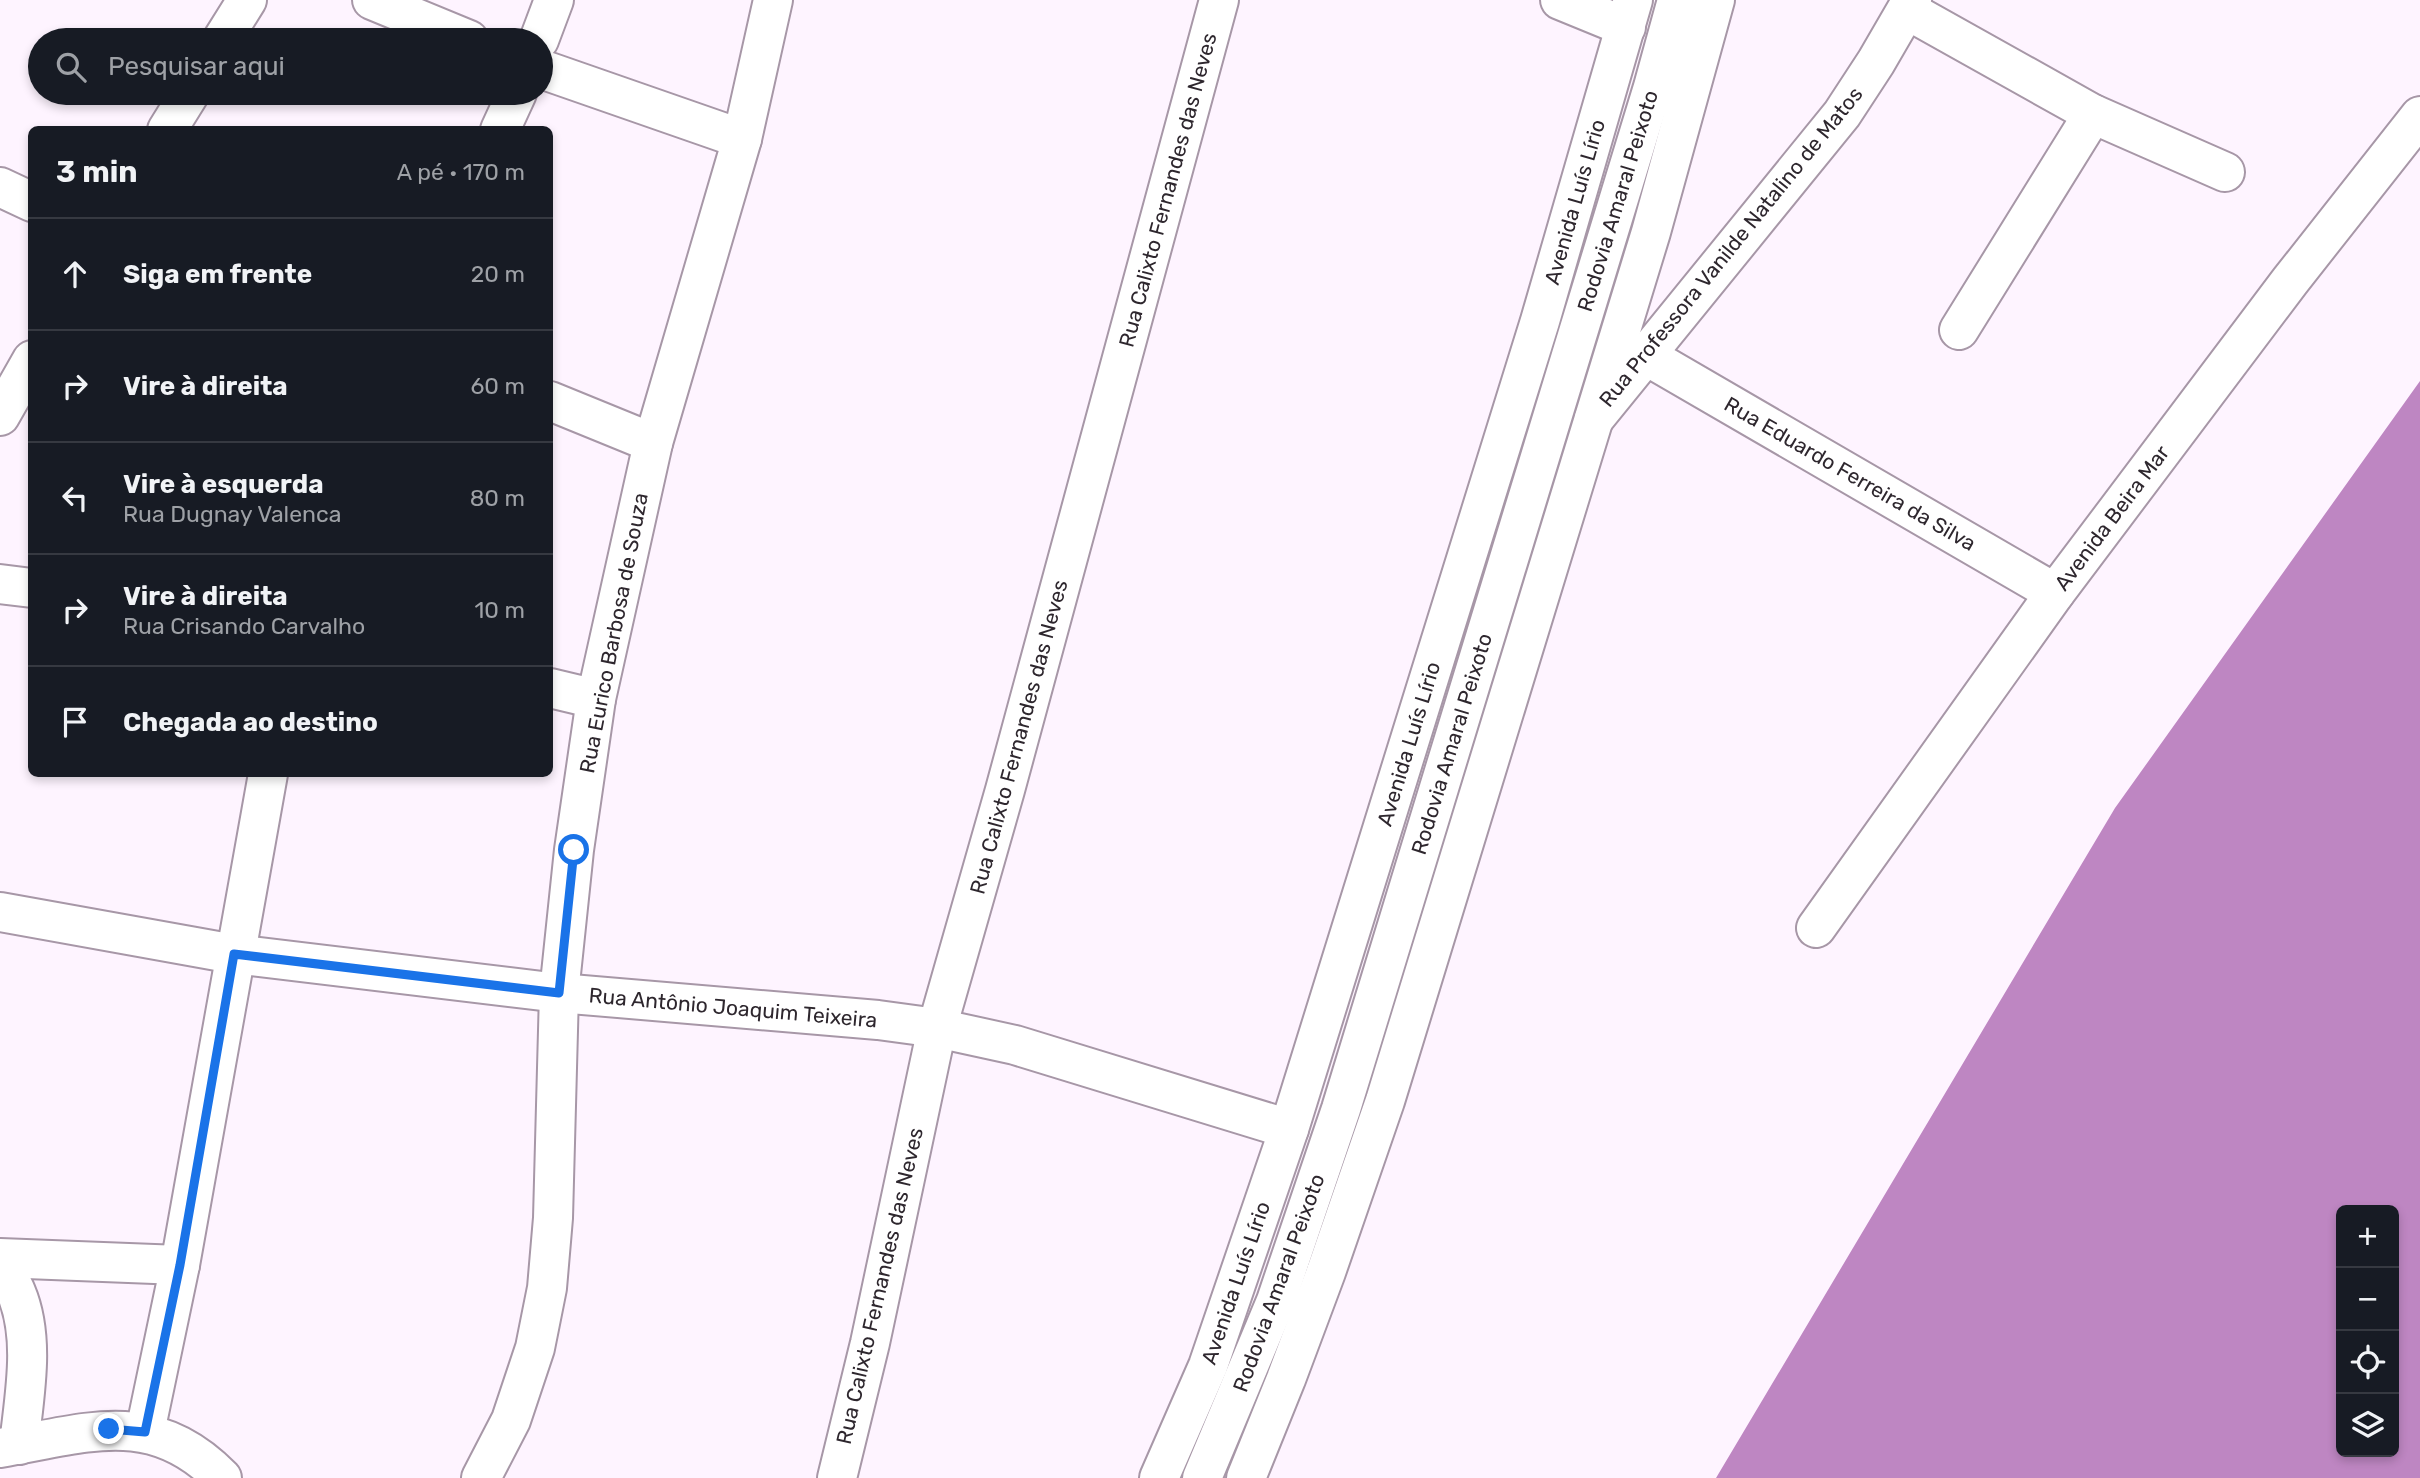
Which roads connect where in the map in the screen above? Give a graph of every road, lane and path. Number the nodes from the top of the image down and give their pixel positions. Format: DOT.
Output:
graph roads {
  1 [pos="247,0"];
  2 [pos="372,0"];
  3 [pos="555,0"];
  4 [pos="772,0"];
  5 [pos="1219,0"];
  6 [pos="1560,0"];
  7 [pos="1677,0"];
  8 [pos="1715,0"];
  9 [pos="1909,5"];
  10 [pos="1629,14"];
  11 [pos="230,28"];
  12 [pos="440,28"];
  13 [pos="544,28"];
  14 [pos="553,73"];
  15 [pos="183,105"];
  16 [pos="511,105"];
  17 [pos="2093,114"];
  18 [pos="2420,116"];
  19 [pos="169,126"];
  20 [pos="502,126"];
  21 [pos="742,139"];
  22 [pos="2225,172"];
  23 [pos="0,187"];
  24 [pos="28,199"];
  25 [pos="1959,330"];
  26 [pos="1645,355"];
  27 [pos="28,367"];
  28 [pos="553,402"];
  29 [pos="0,416"];
  30 [pos="1592,421"];
  31 [pos="653,443"];
  32 [pos="0,584"];
  33 [pos="28,588"];
  34 [pos="2055,593"];
  35 [pos="553,689"];
  36 [pos="596,699"];
  37 [pos="267,777"];
  38 [pos="0,912"];
  39 [pos="1816,928"];
  40 [pos="234,954"];
  41 [pos="559,993"];
  42 [pos="937,1028"];
  43 [pos="1289,1129"];
  44 [pos="0,1261"];
  45 [pos="180,1265"];
  46 [pos="145,1432"];
  47 [pos="9,1447"];
  48 [pos="222,1478"];
  49 [pos="481,1478"];
  50 [pos="837,1478"];
  51 [pos="1158,1478"];
  52 [pos="1202,1478"];
  53 [pos="1246,1478"];
  1 -- 11 [label="main road"];
  2 -- 12 [label="main road"];
  3 -- 13 [label="main road"];
  4 -- 21 [label="main road, Rua Eurico Barbosa de Souza"];
  5 -- 42 [label="main road, Rua Calixto Fernandes das Neves"];
  6 -- 10 [label="main road"];
  7 -- 52 [label="main road, Rodovia Amaral Peixoto"];
  8 -- 30 [label="main road, Rodovia Amaral Peixoto"];
  9 -- 17 [label="main road"];
  9 -- 26 [label="main road, Rua Professora Vanilde Natalino de Matos"];
  10 -- 43 [label="main road, Avenida Luís Lírio"];
  14 -- 21 [label="main road"];
  15 -- 19 [label="main road"];
  16 -- 20 [label="main road"];
  17 -- 22 [label="main road"];
  17 -- 25 [label="main road"];
  18 -- 34 [label="main road, Avenida Beira Mar"];
  21 -- 31 [label="main road, Rua Eurico Barbosa de Souza"];
  23 -- 24 [label="main road"];
  26 -- 30 [label="main road, Rua Professora Vanilde Natalino de Matos"];
  26 -- 34 [label="main road, Rua Eduardo Ferreira da Silva"];
  27 -- 29 [label="main road"];
  28 -- 31 [label="main road"];
  30 -- 53 [label="main road, Rodovia Amaral Peixoto"];
  31 -- 36 [label="main road, Rua Eurico Barbosa de Souza"];
  32 -- 33 [label="main road"];
  34 -- 39 [label="main road, Avenida Beira Mar"];
  35 -- 36 [label="main road"];
  36 -- 41 [label="main road, Rua Eurico Barbosa de Souza"];
  37 -- 40 [label="main road"];
  38 -- 40 [label="main road, Rua Antônio Joaquim Teixeira"];
  40 -- 41 [label="main road, Rua Antônio Joaquim Teixeira"];
  40 -- 45 [label="main road"];
  41 -- 42 [label="main road, Rua Antônio Joaquim Teixeira"];
  41 -- 49 [label="main road, Rua Eurico Barbosa de Souza"];
  42 -- 43 [label="main road, Rua Antônio Joaquim Teixeira"];
  42 -- 50 [label="main road, Rua Calixto Fernandes das Neves"];
  43 -- 51 [label="main road, Avenida Luís Lírio"];
  44 -- 45 [label="main road"];
  44 -- 47 [label="main road"];
  45 -- 46 [label="main road"];
  46 -- 47 [label="main road"];
  46 -- 48 [label="main road"];
}
